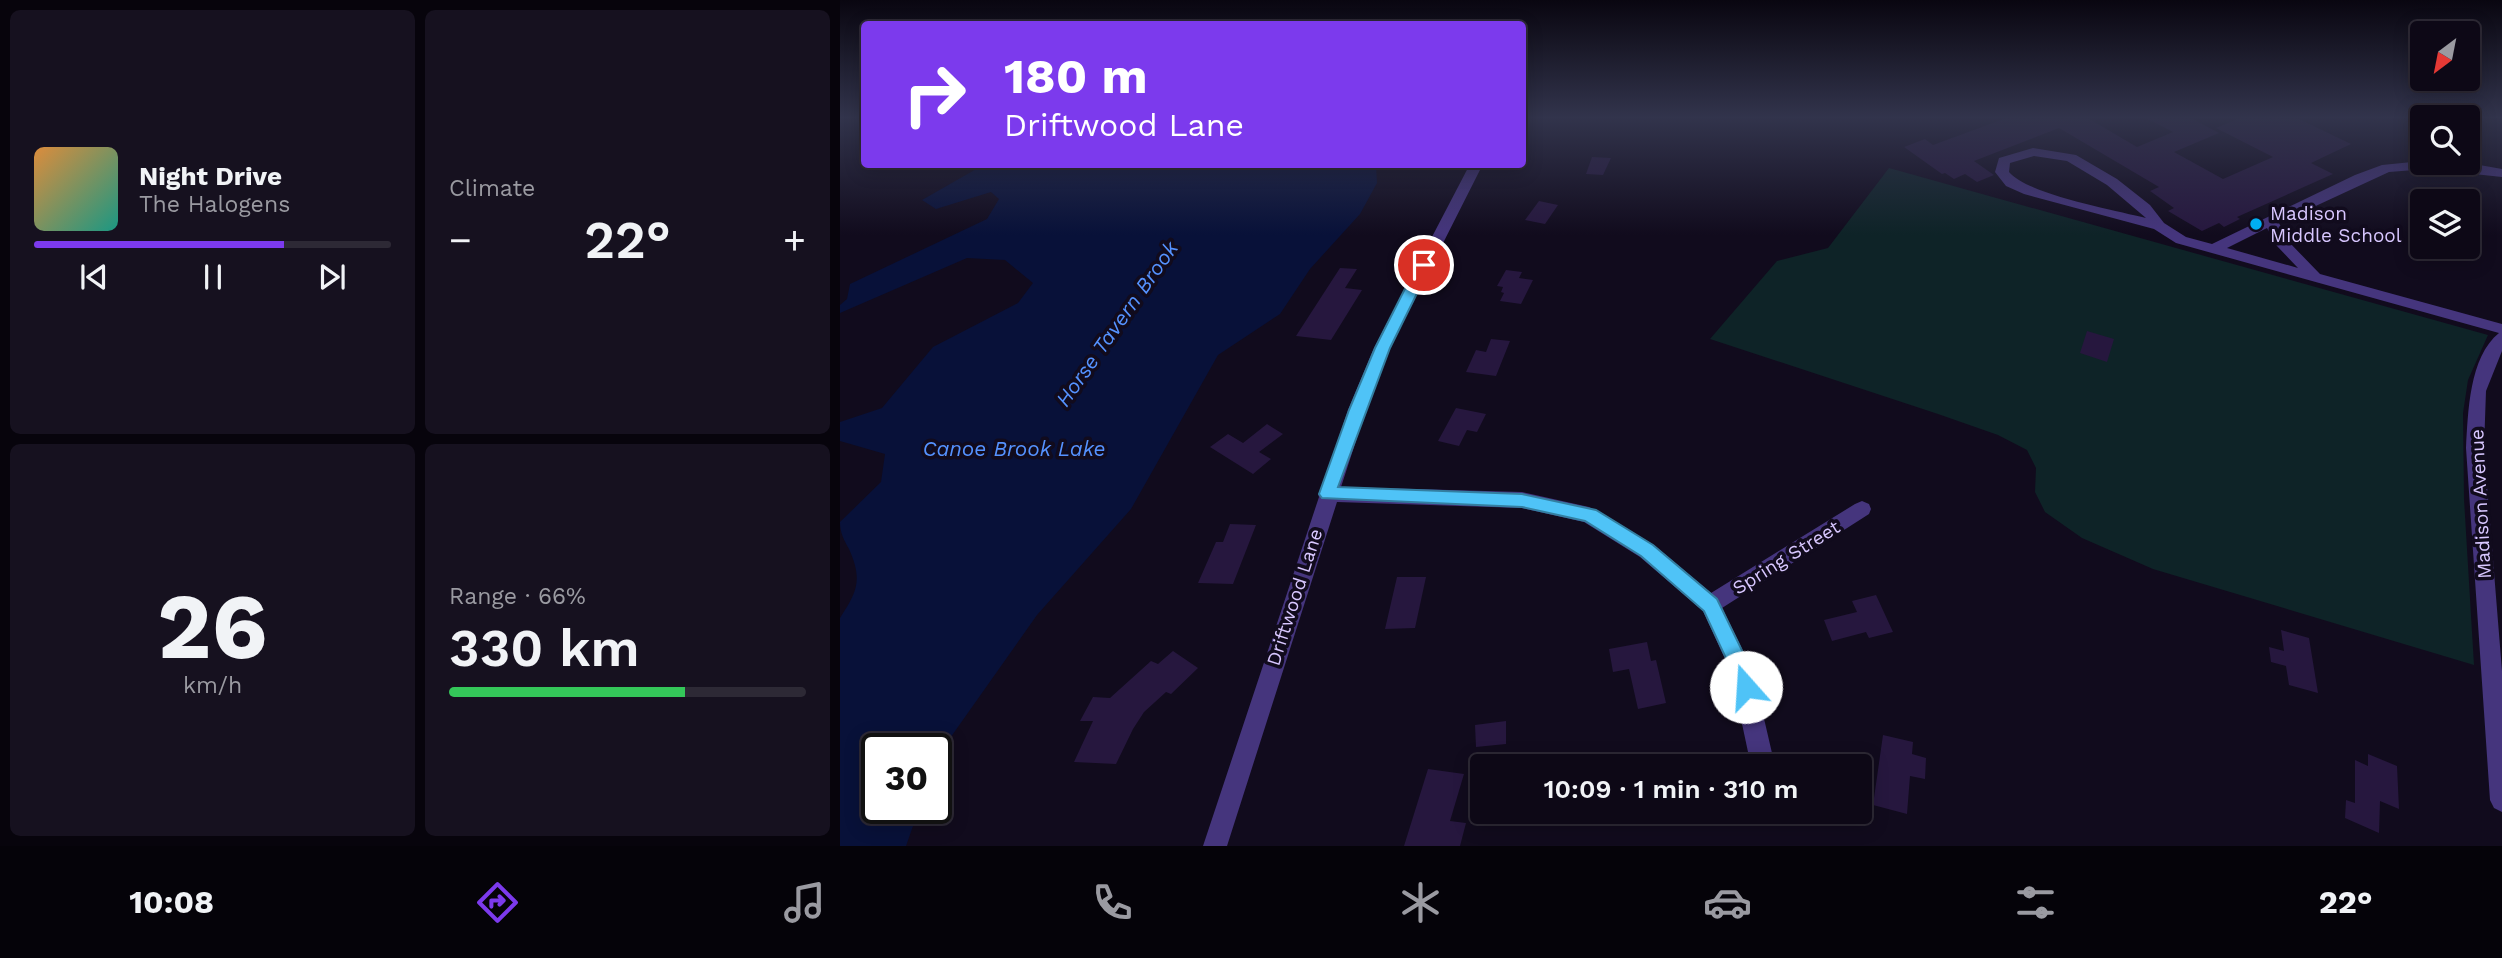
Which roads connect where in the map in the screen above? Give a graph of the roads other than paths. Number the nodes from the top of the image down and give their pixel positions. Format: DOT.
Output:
graph roads {
  1 [pos="2019,156"];
  2 [pos="2058,156"];
  3 [pos="1475,168"];
  4 [pos="2502,173"];
  5 [pos="2272,223"];
  6 [pos="2159,226"];
  7 [pos="2215,248"];
  8 [pos="2315,276"];
  9 [pos="2502,330"];
  10 [pos="2499,349"];
  11 [pos="1328,494"];
  12 [pos="1862,509"];
  13 [pos="1710,605"];
  14 [pos="2494,621"];
  15 [pos="1760,754"];
  16 [pos="2502,800"];
  17 [pos="1215,846"];
  1 -- 6 [label="street"];
  2 -- 6 [label="street"];
  3 -- 11 [label="street, Driftwood Lane"];
  4 -- 5 [label="street"];
  5 -- 7 [label="street"];
  5 -- 8 [label="street"];
  6 -- 7 [label="street"];
  7 -- 8 [label="street"];
  8 -- 9 [label="street"];
  10 -- 14 [label="street, Madison Avenue"];
  11 -- 13 [label="street"];
  11 -- 17 [label="street, Driftwood Lane"];
  12 -- 13 [label="street, Spring Street"];
  13 -- 15 [label="street"];
  14 -- 16 [label="street, Madison Avenue"];
}
